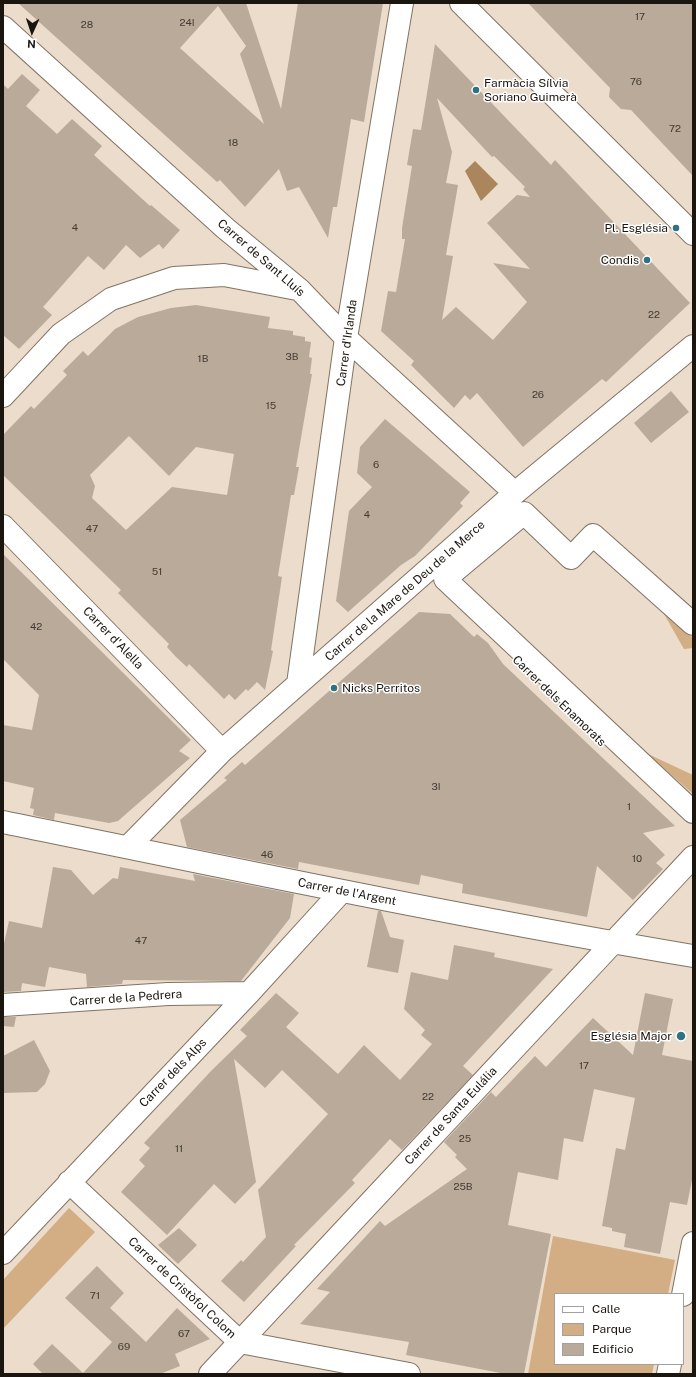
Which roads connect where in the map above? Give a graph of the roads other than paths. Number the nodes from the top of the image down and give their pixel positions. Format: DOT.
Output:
graph roads {
  1 [pos="402,3"];
  2 [pos="461,3"];
  3 [pos="3,27"];
  4 [pos="693,234"];
  5 [pos="300,290"];
  6 [pos="346,338"];
  7 [pos="693,346"];
  8 [pos="3,396"];
  9 [pos="515,493"];
  10 [pos="3,526"];
  11 [pos="425,573"];
  12 [pos="693,624"];
  13 [pos="298,684"];
  14 [pos="222,751"];
  15 [pos="693,812"];
  16 [pos="3,822"];
  17 [pos="693,829"];
  18 [pos="128,848"];
  19 [pos="693,857"];
  20 [pos="693,875"];
  21 [pos="341,892"];
  22 [pos="693,940"];
  23 [pos="613,943"];
  24 [pos="693,956"];
  25 [pos="248,993"];
  26 [pos="3,1005"];
  27 [pos="69,1182"];
  28 [pos="693,1243"];
  29 [pos="3,1253"];
  30 [pos="683,1293"];
  31 [pos="240,1342"];
  32 [pos="210,1374"];
  33 [pos="409,1374"];
  1 -- 6 [label="street, Carrer d'Irlanda"];
  2 -- 4 [label="street"];
  3 -- 5 [label="street, Carrer de Sant Lluís"];
  5 -- 6 [label="street, Carrer de Sant Lluís"];
  5 -- 8 [label="street"];
  6 -- 9 [label="street, Carrer de Sant Lluís"];
  6 -- 13 [label="street, Carrer d'Irlanda"];
  7 -- 9 [label="street, Carrer de la Mare de Deu de la Merce"];
  9 -- 11 [label="street, Carrer de la Mare de Deu de la Merce"];
  10 -- 14 [label="street, Carrer d'Alella"];
  11 -- 13 [label="street, Carrer de la Mare de Deu de la Merce"];
  11 -- 17 [label="street, Carrer dels Enamorats"];
  12 -- 15 [label="street"];
  13 -- 14 [label="street, Carrer de la Mare de Deu de la Merce"];
  14 -- 18 [label="street, Carrer de la Mare de Deu de la Merce"];
  16 -- 18 [label="street, Carrer de l'Argent"];
  18 -- 21 [label="street, Carrer de l'Argent"];
  19 -- 23 [label="street, Carrer de Santa Eulália"];
  20 -- 22 [label="street"];
  21 -- 23 [label="street, Carrer de l'Argent"];
  21 -- 25 [label="street, Carrer dels Alps"];
  23 -- 24 [label="street, Carrer de l'Argent"];
  23 -- 31 [label="street, Carrer de Santa Eulália"];
  25 -- 26 [label="street, Carrer de la Pedrera"];
  25 -- 27 [label="street, Carrer dels Alps"];
  27 -- 29 [label="street, Carrer dels Alps"];
  27 -- 31 [label="street, Carrer de Cristòfol Colom"];
  28 -- 30 [label="street"];
  31 -- 32 [label="street, Carrer de Santa Eulália"];
  31 -- 33 [label="street, Carrer de Cristòfol Colom"];
}
